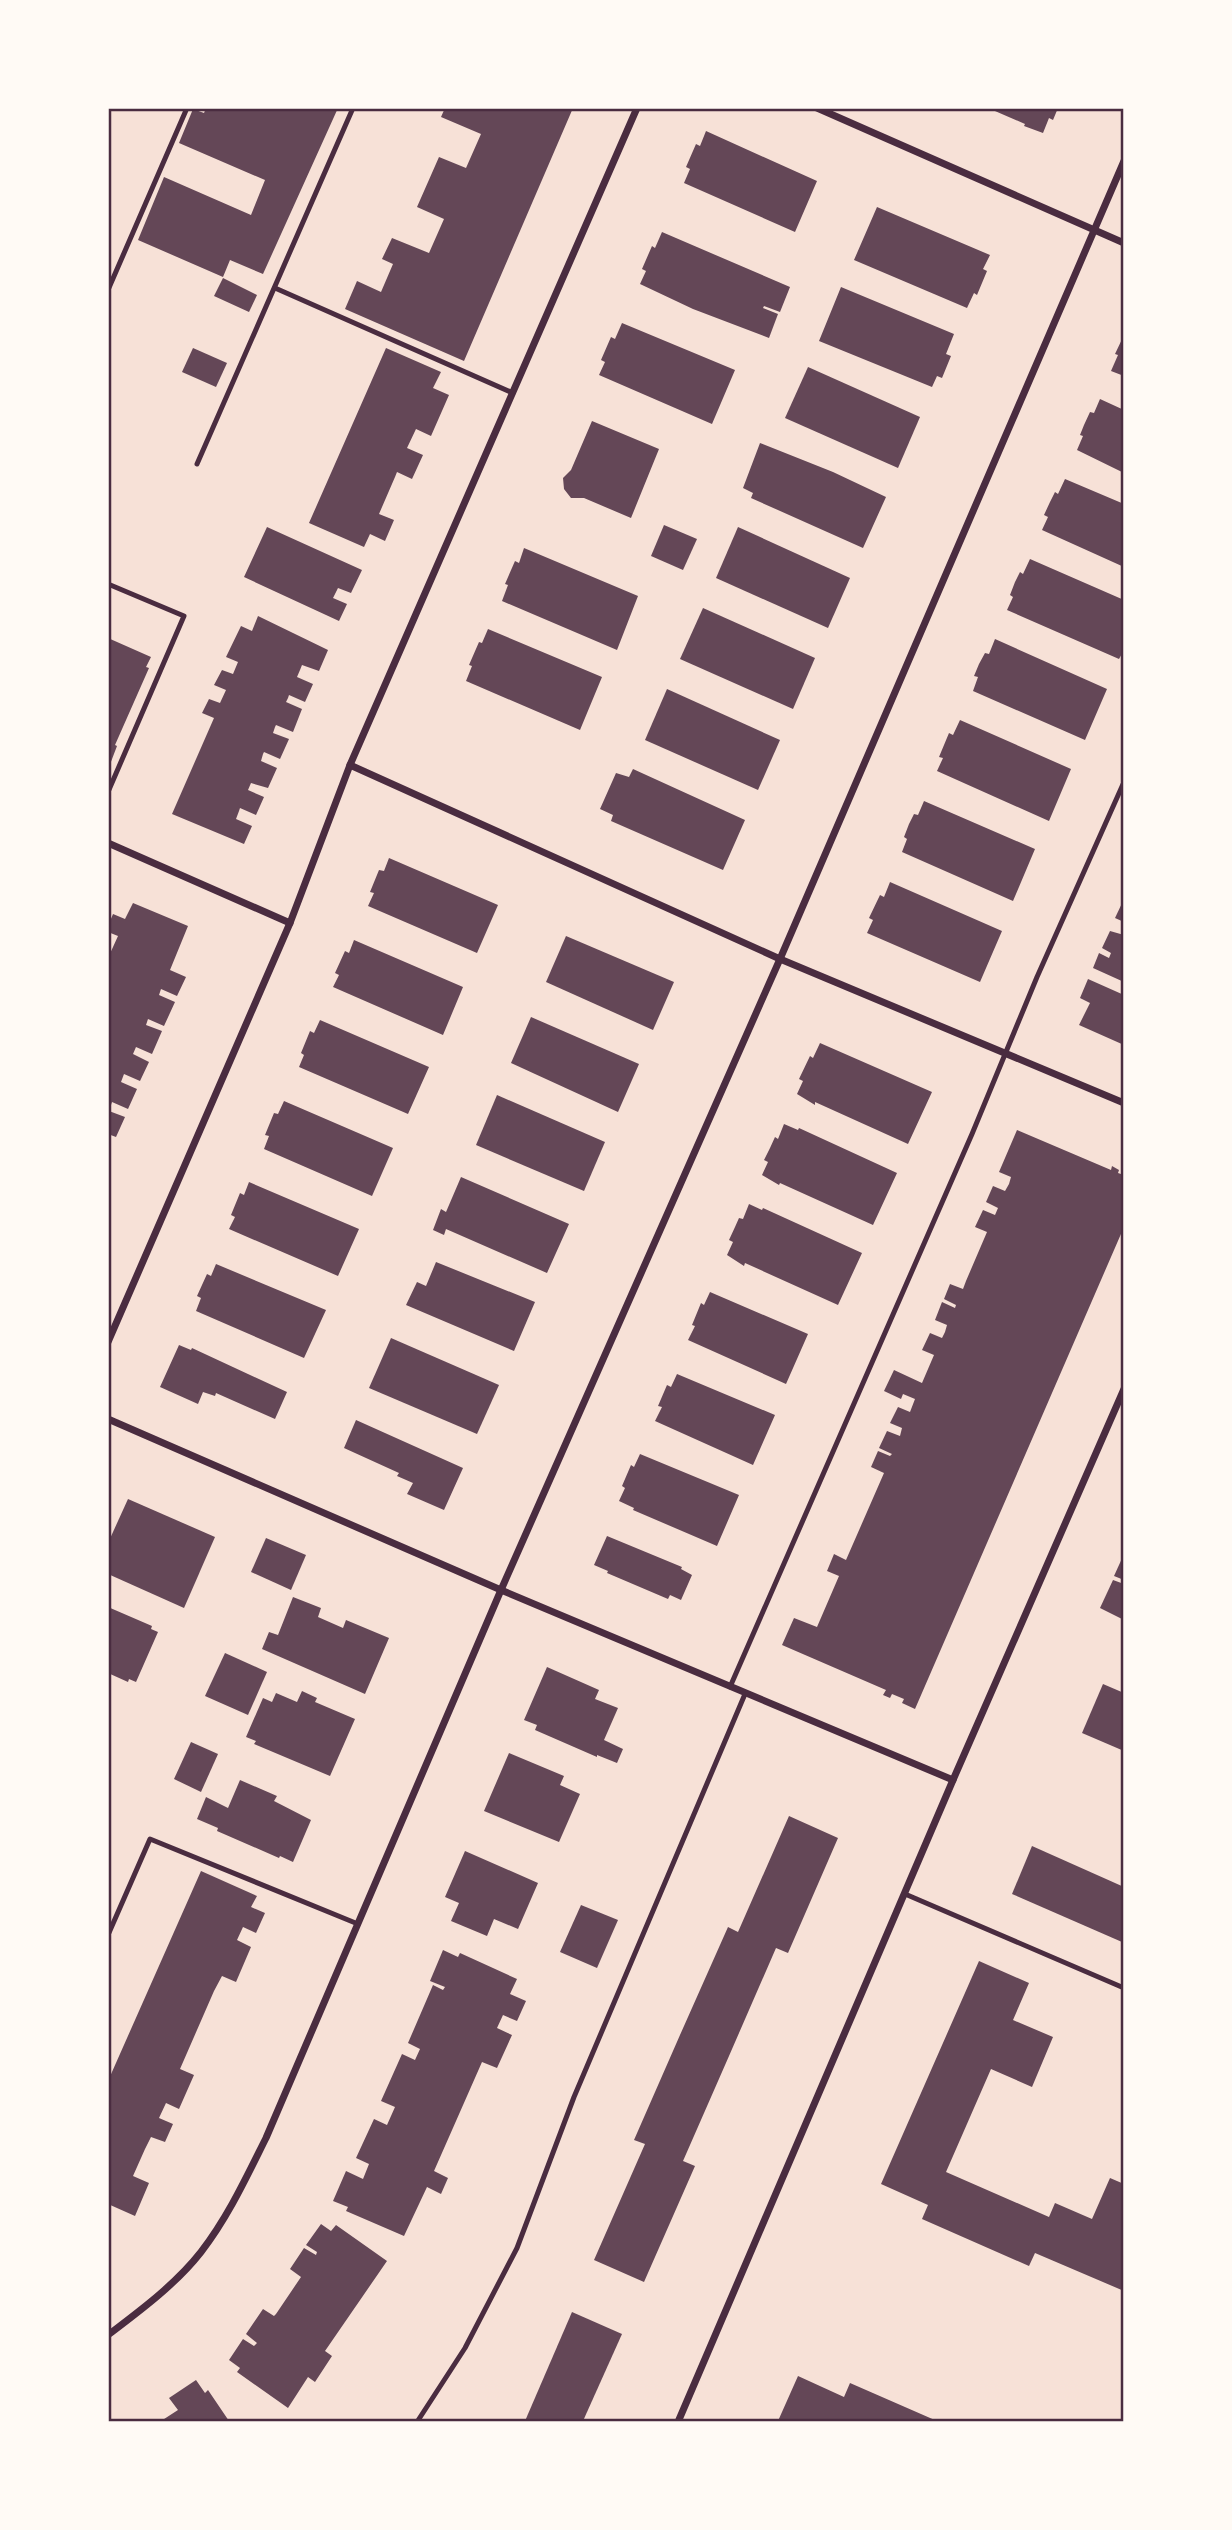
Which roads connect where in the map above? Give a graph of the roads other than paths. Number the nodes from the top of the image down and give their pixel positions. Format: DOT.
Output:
graph roads {
  1 [pos="187,108"];
  2 [pos="353,108"];
  3 [pos="637,108"];
  4 [pos="817,108"];
  5 [pos="1124,160"];
  6 [pos="1094,230"];
  7 [pos="1124,243"];
  8 [pos="275,288"];
  9 [pos="108,290"];
  10 [pos="513,393"];
  11 [pos="197,464"];
  12 [pos="108,584"];
  13 [pos="350,765"];
  14 [pos="1124,782"];
  15 [pos="108,792"];
  16 [pos="108,843"];
  17 [pos="290,923"];
  18 [pos="780,959"];
  19 [pos="1007,1054"];
  20 [pos="1124,1103"];
  21 [pos="108,1342"];
  22 [pos="1124,1389"];
  23 [pos="108,1419"];
  24 [pos="501,1590"];
  25 [pos="730,1687"];
  26 [pos="745,1693"];
  27 [pos="953,1780"];
  28 [pos="905,1894"];
  29 [pos="358,1924"];
  30 [pos="108,1935"];
  31 [pos="1124,1988"];
  32 [pos="108,2335"];
  33 [pos="417,2421"];
  34 [pos="678,2421"];
  1 -- 9 [label="lane"];
  2 -- 8 [label="lane"];
  3 -- 10 [label="street"];
  4 -- 6 [label="street"];
  5 -- 6 [label="street"];
  6 -- 7 [label="street"];
  6 -- 18 [label="street"];
  8 -- 10 [label="lane"];
  8 -- 11 [label="lane"];
  10 -- 13 [label="street"];
  12 -- 15 [label="lane"];
  13 -- 17 [label="street"];
  13 -- 18 [label="street"];
  14 -- 19 [label="lane"];
  16 -- 17 [label="street"];
  17 -- 21 [label="street"];
  18 -- 19 [label="street"];
  18 -- 24 [label="street"];
  19 -- 20 [label="street"];
  19 -- 25 [label="lane"];
  22 -- 27 [label="street"];
  23 -- 24 [label="street"];
  24 -- 25 [label="street"];
  24 -- 29 [label="street"];
  25 -- 26 [label="street"];
  26 -- 27 [label="street"];
  26 -- 33 [label="lane"];
  27 -- 28 [label="street"];
  28 -- 31 [label="lane"];
  28 -- 34 [label="street"];
  29 -- 30 [label="lane"];
  29 -- 32 [label="street"];
}
